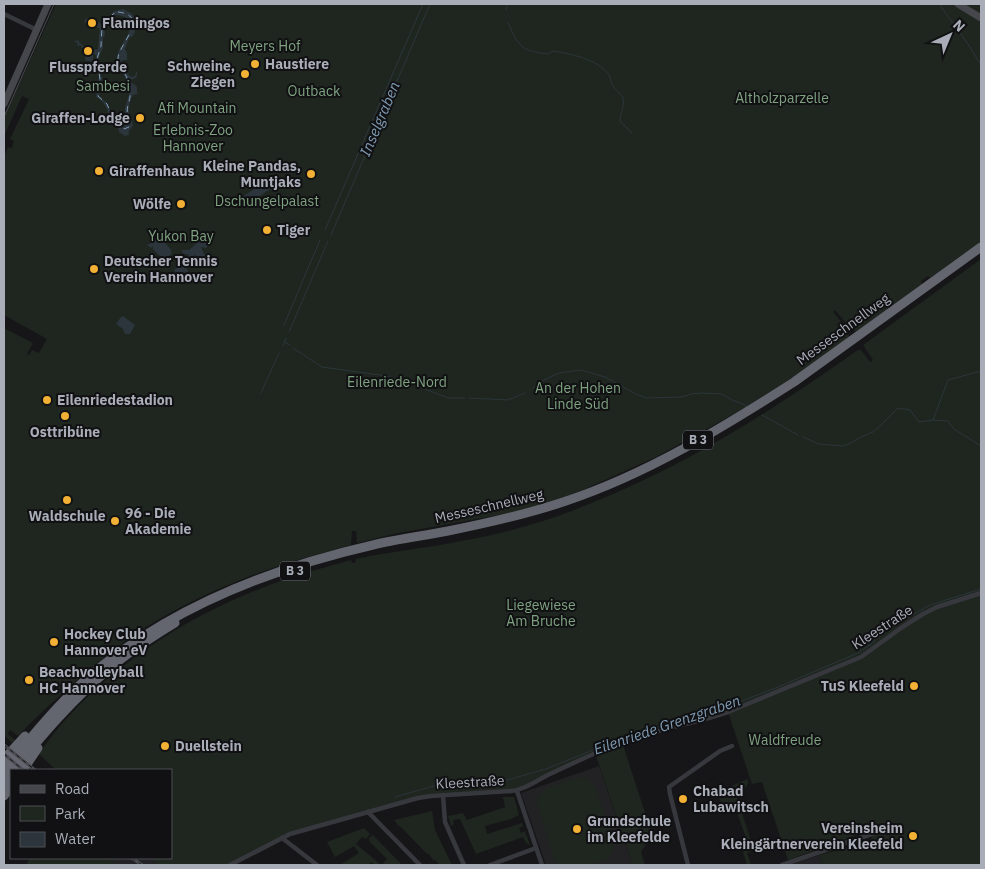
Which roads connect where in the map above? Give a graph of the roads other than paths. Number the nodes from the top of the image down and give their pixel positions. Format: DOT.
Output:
graph roads {
  1 [pos="48,4"];
  2 [pos="958,4"];
  3 [pos="4,14"];
  4 [pos="981,18"];
  5 [pos="37,30"];
  6 [pos="4,104"];
  7 [pos="981,247"];
  8 [pos="981,253"];
  9 [pos="981,593"];
  10 [pos="74,700"];
  11 [pos="52,713"];
  12 [pos="732,746"];
  13 [pos="4,759"];
  14 [pos="15,769"];
  15 [pos="24,769"];
  16 [pos="4,771"];
  17 [pos="517,791"];
  18 [pos="443,795"];
  19 [pos="368,812"];
  20 [pos="886,829"];
  21 [pos="282,838"];
  22 [pos="536,848"];
  23 [pos="239,864"];
  24 [pos="230,865"];
  25 [pos="318,865"];
  26 [pos="420,865"];
  27 [pos="464,865"];
  28 [pos="490,865"];
  29 [pos="542,865"];
  30 [pos="688,865"];
  31 [pos="782,865"];
  1 -- 5 [label="street"];
  2 -- 4 [label="street"];
  3 -- 5 [label="street"];
  5 -- 6 [label="street"];
  7 -- 11 [label="highway, Messeschnellweg / B 3"];
  8 -- 10 [label="highway, Messeschnellweg / B 3"];
  9 -- 17 [label="street, Kleestraße"];
  10 -- 14 [label="highway, Messeschnellweg / B 3"];
  10 -- 15 [label="highway"];
  11 -- 13 [label="highway"];
  11 -- 16 [label="highway, Messeschnellweg / B 3"];
  12 -- 30 [label="street"];
  17 -- 18 [label="street, Kleestraße"];
  17 -- 22 [label="street"];
  18 -- 19 [label="street, Kleestraße"];
  18 -- 27 [label="street"];
  19 -- 21 [label="street, Kleestraße"];
  19 -- 26 [label="street"];
  20 -- 31 [label="street"];
  21 -- 23 [label="street, Kleestraße"];
  21 -- 25 [label="street"];
  22 -- 28 [label="street"];
  22 -- 29 [label="street"];
  23 -- 24 [label="street, Kleestraße"];
}
